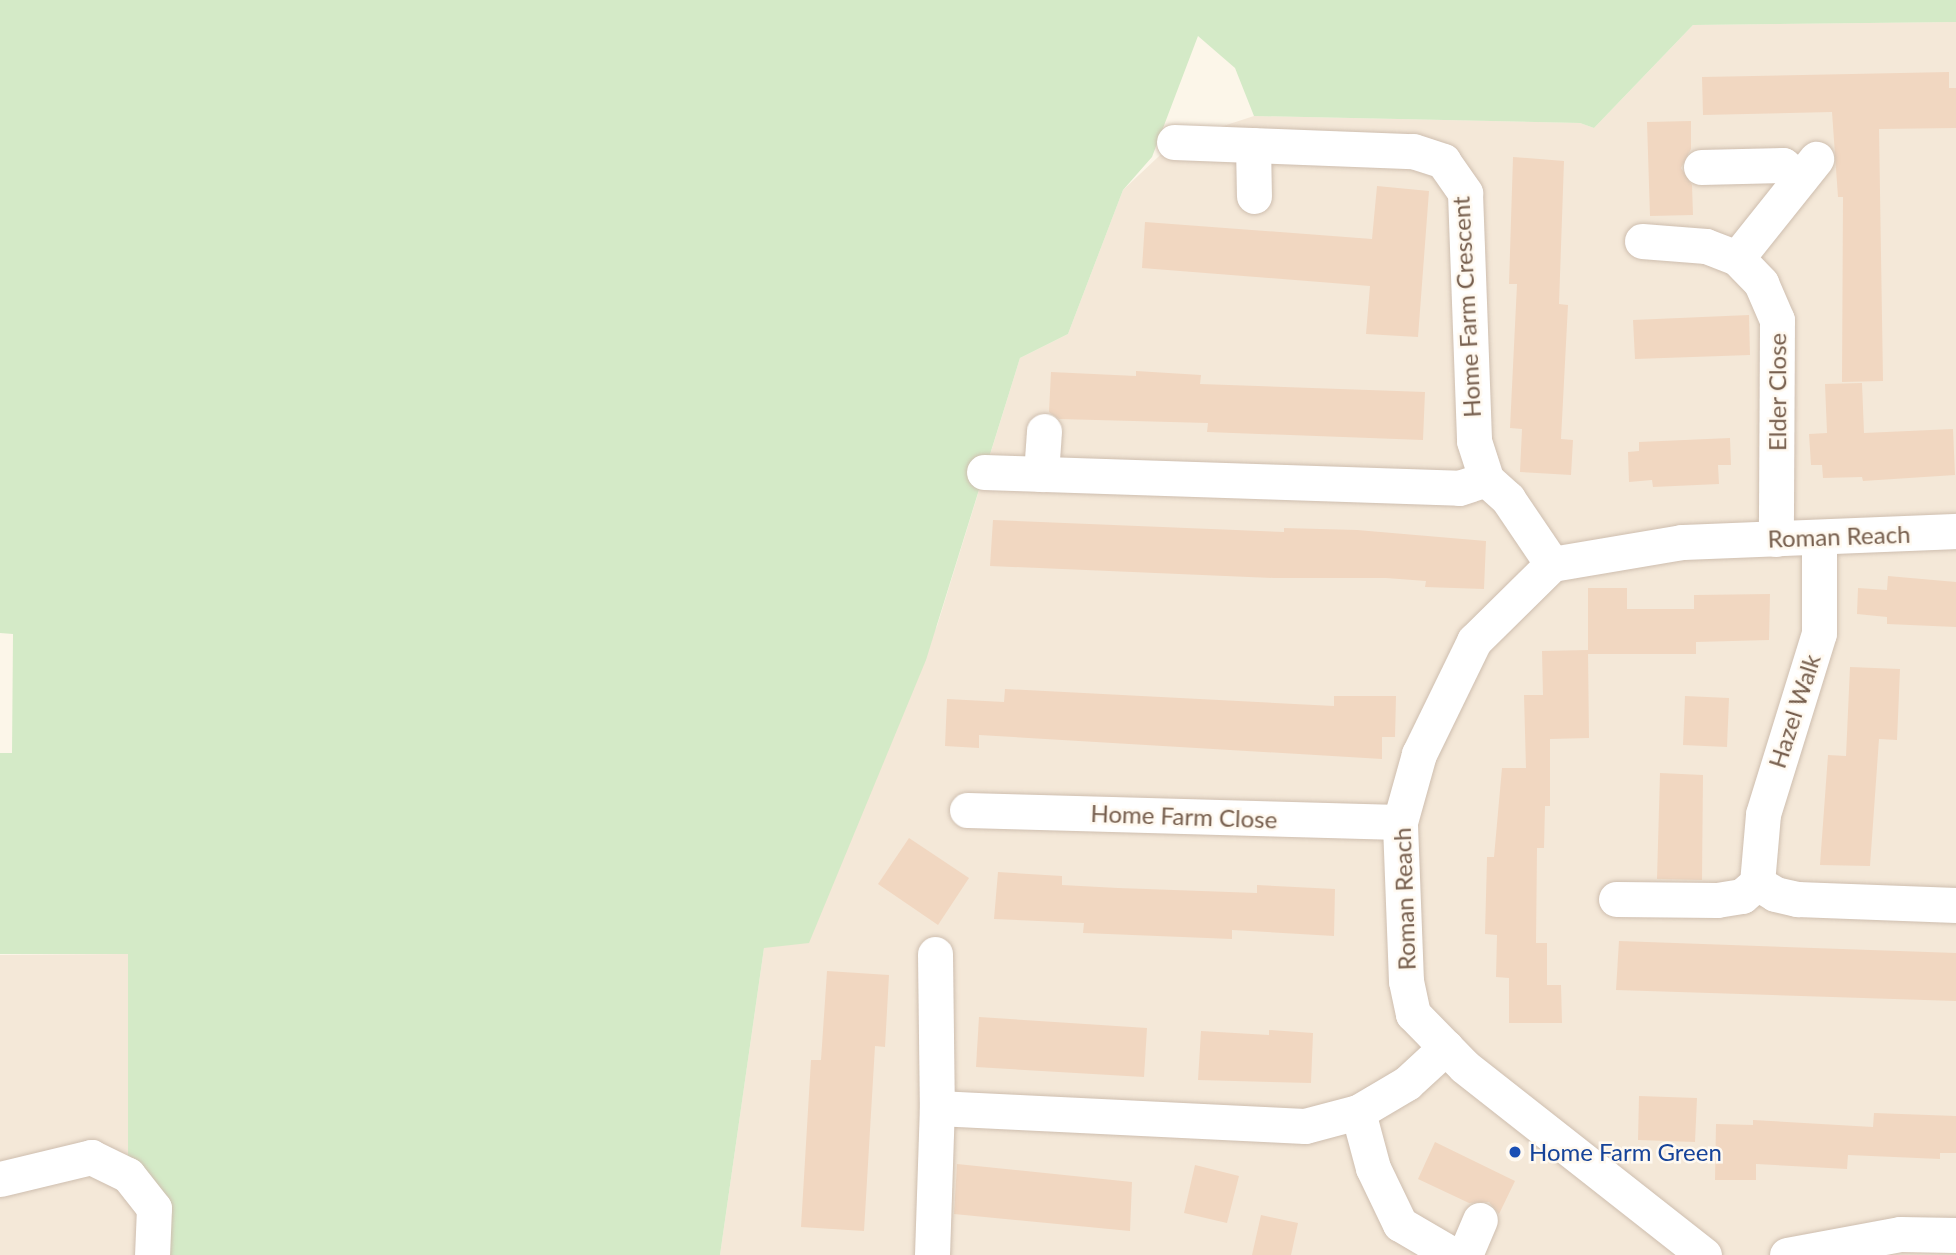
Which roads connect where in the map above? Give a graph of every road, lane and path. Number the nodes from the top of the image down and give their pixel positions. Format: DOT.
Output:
graph roads {
  1 [pos="1174,142"];
  2 [pos="1254,145"];
  3 [pos="1701,167"];
  4 [pos="1254,196"];
  5 [pos="1642,241"];
  6 [pos="1737,258"];
  7 [pos="1044,431"];
  8 [pos="984,472"];
  9 [pos="1041,474"];
  10 [pos="1486,479"];
  11 [pos="1956,531"];
  12 [pos="1819,538"];
  13 [pos="1776,539"];
  14 [pos="1552,564"];
  15 [pos="967,810"];
  16 [pos="1400,822"];
  17 [pos="1758,883"];
  18 [pos="1616,899"];
  19 [pos="1956,905"];
  20 [pos="935,954"];
  21 [pos="1446,1047"];
  22 [pos="937,1108"];
  23 [pos="1357,1112"];
  24 [pos="0,1179"];
  25 [pos="1480,1220"];
  26 [pos="1956,1235"];
  27 [pos="152,1255"];
  28 [pos="932,1255"];
  29 [pos="1452,1255"];
  30 [pos="1465,1255"];
  31 [pos="1704,1255"];
  32 [pos="1787,1255"];
  1 -- 2 [label="street, Home Farm Crescent"];
  2 -- 4 [label="street"];
  2 -- 10 [label="street, Home Farm Crescent"];
  3 -- 6 [label="street"];
  5 -- 6 [label="street, Elder Close"];
  6 -- 13 [label="street, Elder Close"];
  7 -- 9 [label="street"];
  8 -- 9 [label="street"];
  9 -- 10 [label="street"];
  10 -- 14 [label="street, Home Farm Crescent"];
  11 -- 12 [label="street, Roman Reach"];
  12 -- 13 [label="street, Roman Reach"];
  12 -- 17 [label="street, Hazel Walk"];
  13 -- 14 [label="street, Roman Reach"];
  14 -- 16 [label="street, Roman Reach"];
  15 -- 16 [label="street, Home Farm Close"];
  16 -- 21 [label="street, Roman Reach"];
  17 -- 18 [label="street"];
  17 -- 19 [label="street"];
  20 -- 22 [label="street"];
  21 -- 23 [label="street"];
  21 -- 31 [label="street, Roman Reach"];
  22 -- 23 [label="street"];
  22 -- 28 [label="street"];
  23 -- 29 [label="street"];
  24 -- 27 [label="street"];
  25 -- 30 [label="street"];
  26 -- 32 [label="street"];
}
